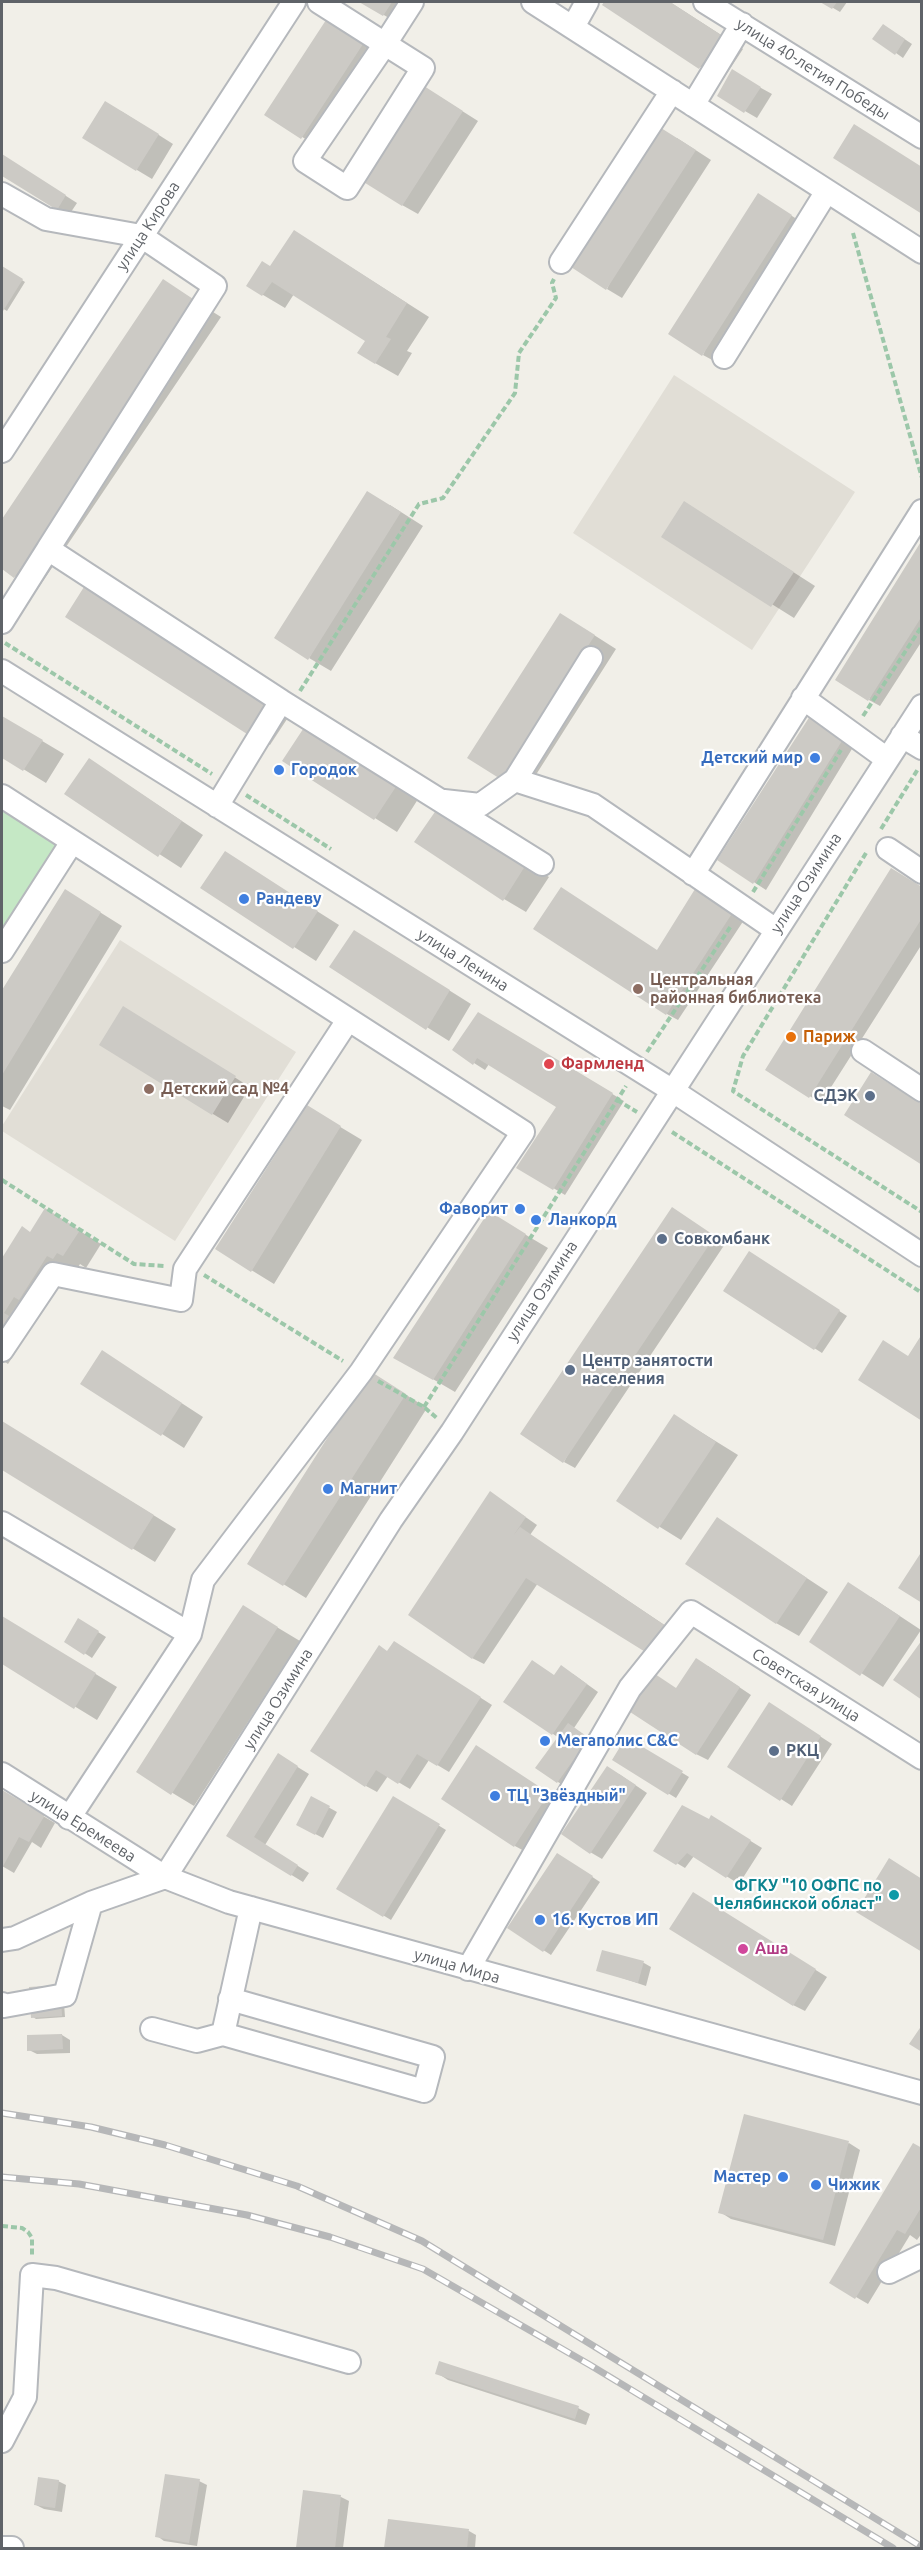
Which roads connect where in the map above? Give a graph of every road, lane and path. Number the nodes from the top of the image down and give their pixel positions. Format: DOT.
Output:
graph roads {
  1 [pos="294,2"];
  2 [pos="319,2"];
  3 [pos="412,2"];
  4 [pos="533,2"];
  5 [pos="587,2"];
  6 [pos="705,2"];
  7 [pos="742,24"];
  8 [pos="573,27"];
  9 [pos="385,44"];
  10 [pos="672,91"];
  11 [pos="693,105"];
  12 [pos="921,137"];
  13 [pos="827,191"];
  14 [pos="2,194"];
  15 [pos="851,206"];
  16 [pos="141,236"];
  17 [pos="921,252"];
  18 [pos="561,262"];
  19 [pos="724,357"];
  20 [pos="2,451"];
  21 [pos="921,478"];
  22 [pos="920,517"];
  23 [pos="48,549"];
  24 [pos="2,622"];
  25 [pos="921,626"];
  26 [pos="591,658"];
  27 [pos="2,671"];
  28 [pos="804,698"];
  29 [pos="286,704"];
  30 [pos="921,706"];
  31 [pos="852,733"];
  32 [pos="902,736"];
  33 [pos="921,748"];
  34 [pos="887,759"];
  35 [pos="921,763"];
  36 [pos="515,780"];
  37 [pos="2,796"];
  38 [pos="444,801"];
  39 [pos="217,806"];
  40 [pos="72,842"];
  41 [pos="877,846"];
  42 [pos="542,864"];
  43 [pos="921,872"];
  44 [pos="693,874"];
  45 [pos="743,908"];
  46 [pos="776,930"];
  47 [pos="2,951"];
  48 [pos="348,1020"];
  49 [pos="863,1051"];
  50 [pos="636,1068"];
  51 [pos="921,1090"];
  52 [pos="673,1091"];
  53 [pos="617,1100"];
  54 [pos="652,1120"];
  55 [pos="2,1180"];
  56 [pos="921,1212"];
  57 [pos="921,1255"];
  58 [pos="185,1269"];
  59 [pos="921,1293"];
  60 [pos="2,1350"];
  61 [pos="361,1371"];
  62 [pos="424,1407"];
  63 [pos="452,1431"];
  64 [pos="2,1523"];
  65 [pos="190,1634"];
  66 [pos="921,1758"];
  67 [pos="2,1774"];
  68 [pos="69,1818"];
  69 [pos="165,1877"];
  70 [pos="91,1903"];
  71 [pos="251,1908"];
  72 [pos="2,1940"];
  73 [pos="468,1970"];
  74 [pos="230,1999"];
  75 [pos="2,2004"];
  76 [pos="152,2029"];
  77 [pos="223,2034"];
  78 [pos="921,2093"];
  79 [pos="2,2226"];
  80 [pos="921,2256"];
  81 [pos="889,2272"];
  82 [pos="32,2275"];
  83 [pos="349,2362"];
  84 [pos="2,2441"];
  85 [pos="2,2548"];
  86 [pos="12,2548"];
  1 -- 16 [label="street, улица Кирова"];
  2 -- 9 [label="street"];
  3 -- 9 [label="street"];
  4 -- 8 [label="street"];
  5 -- 8 [label="street"];
  6 -- 7 [label="street, улица 40-летия Победы"];
  7 -- 11 [label="street"];
  7 -- 12 [label="street, улица 40-летия Победы"];
  8 -- 10 [label="street"];
  9 -- 9 [label="street"];
  10 -- 11 [label="street"];
  10 -- 18 [label="street"];
  11 -- 13 [label="street"];
  13 -- 15 [label="street"];
  13 -- 19 [label="street"];
  14 -- 16 [label="street"];
  15 -- 17 [label="street"];
  15 -- 21 [label="path"];
  16 -- 20 [label="street, улица Кирова"];
  16 -- 23 [label="street"];
  18 -- 29 [label="path"];
  22 -- 28 [label="street"];
  23 -- 24 [label="street"];
  23 -- 29 [label="street"];
  25 -- 31 [label="path"];
  26 -- 36 [label="street"];
  27 -- 39 [label="street, улица Ленина"];
  28 -- 31 [label="street"];
  28 -- 44 [label="street"];
  29 -- 38 [label="street"];
  29 -- 39 [label="street"];
  30 -- 32 [label="street, улица Озимина"];
  31 -- 34 [label="street"];
  31 -- 45 [label="path"];
  32 -- 33 [label="street"];
  32 -- 34 [label="street, улица Озимина"];
  34 -- 46 [label="street, улица Озимина"];
  35 -- 41 [label="path"];
  36 -- 38 [label="street"];
  36 -- 44 [label="street"];
  37 -- 40 [label="street"];
  38 -- 42 [label="street"];
  39 -- 50 [label="street, улица Ленина"];
  40 -- 47 [label="street"];
  40 -- 48 [label="street"];
  41 -- 43 [label="street"];
  41 -- 56 [label="path"];
  44 -- 45 [label="street"];
  45 -- 46 [label="street"];
  45 -- 50 [label="path"];
  46 -- 52 [label="street, улица Озимина"];
  48 -- 58 [label="street"];
  48 -- 61 [label="street"];
  49 -- 51 [label="street"];
  50 -- 52 [label="street, улица Ленина"];
  50 -- 53 [label="path"];
  52 -- 54 [label="street, улица Озимина"];
  52 -- 57 [label="street, улица Ленина"];
  53 -- 54 [label="path"];
  53 -- 62 [label="path"];
  54 -- 59 [label="path"];
  54 -- 63 [label="street, улица Озимина"];
  55 -- 58 [label="path"];
  58 -- 60 [label="street"];
  58 -- 61 [label="path"];
  61 -- 62 [label="path"];
  61 -- 65 [label="street"];
  62 -- 63 [label="path"];
  63 -- 69 [label="street, улица Озимина"];
  64 -- 65 [label="street"];
  65 -- 68 [label="street"];
  66 -- 73 [label="street, Советская улица"];
  67 -- 68 [label="street, улица Еремеева"];
  68 -- 69 [label="street, улица Еремеева"];
  69 -- 70 [label="street"];
  69 -- 71 [label="street, улица Мира"];
  70 -- 72 [label="street"];
  70 -- 75 [label="street"];
  71 -- 73 [label="street, улица Мира"];
  71 -- 74 [label="street"];
  73 -- 78 [label="street, улица Мира"];
  74 -- 77 [label="street"];
  74 -- 77 [label="street"];
  76 -- 77 [label="street"];
  79 -- 82 [label="path"];
  80 -- 81 [label="street"];
  82 -- 83 [label="street"];
  82 -- 84 [label="street"];
  85 -- 86 [label="street"];
}
